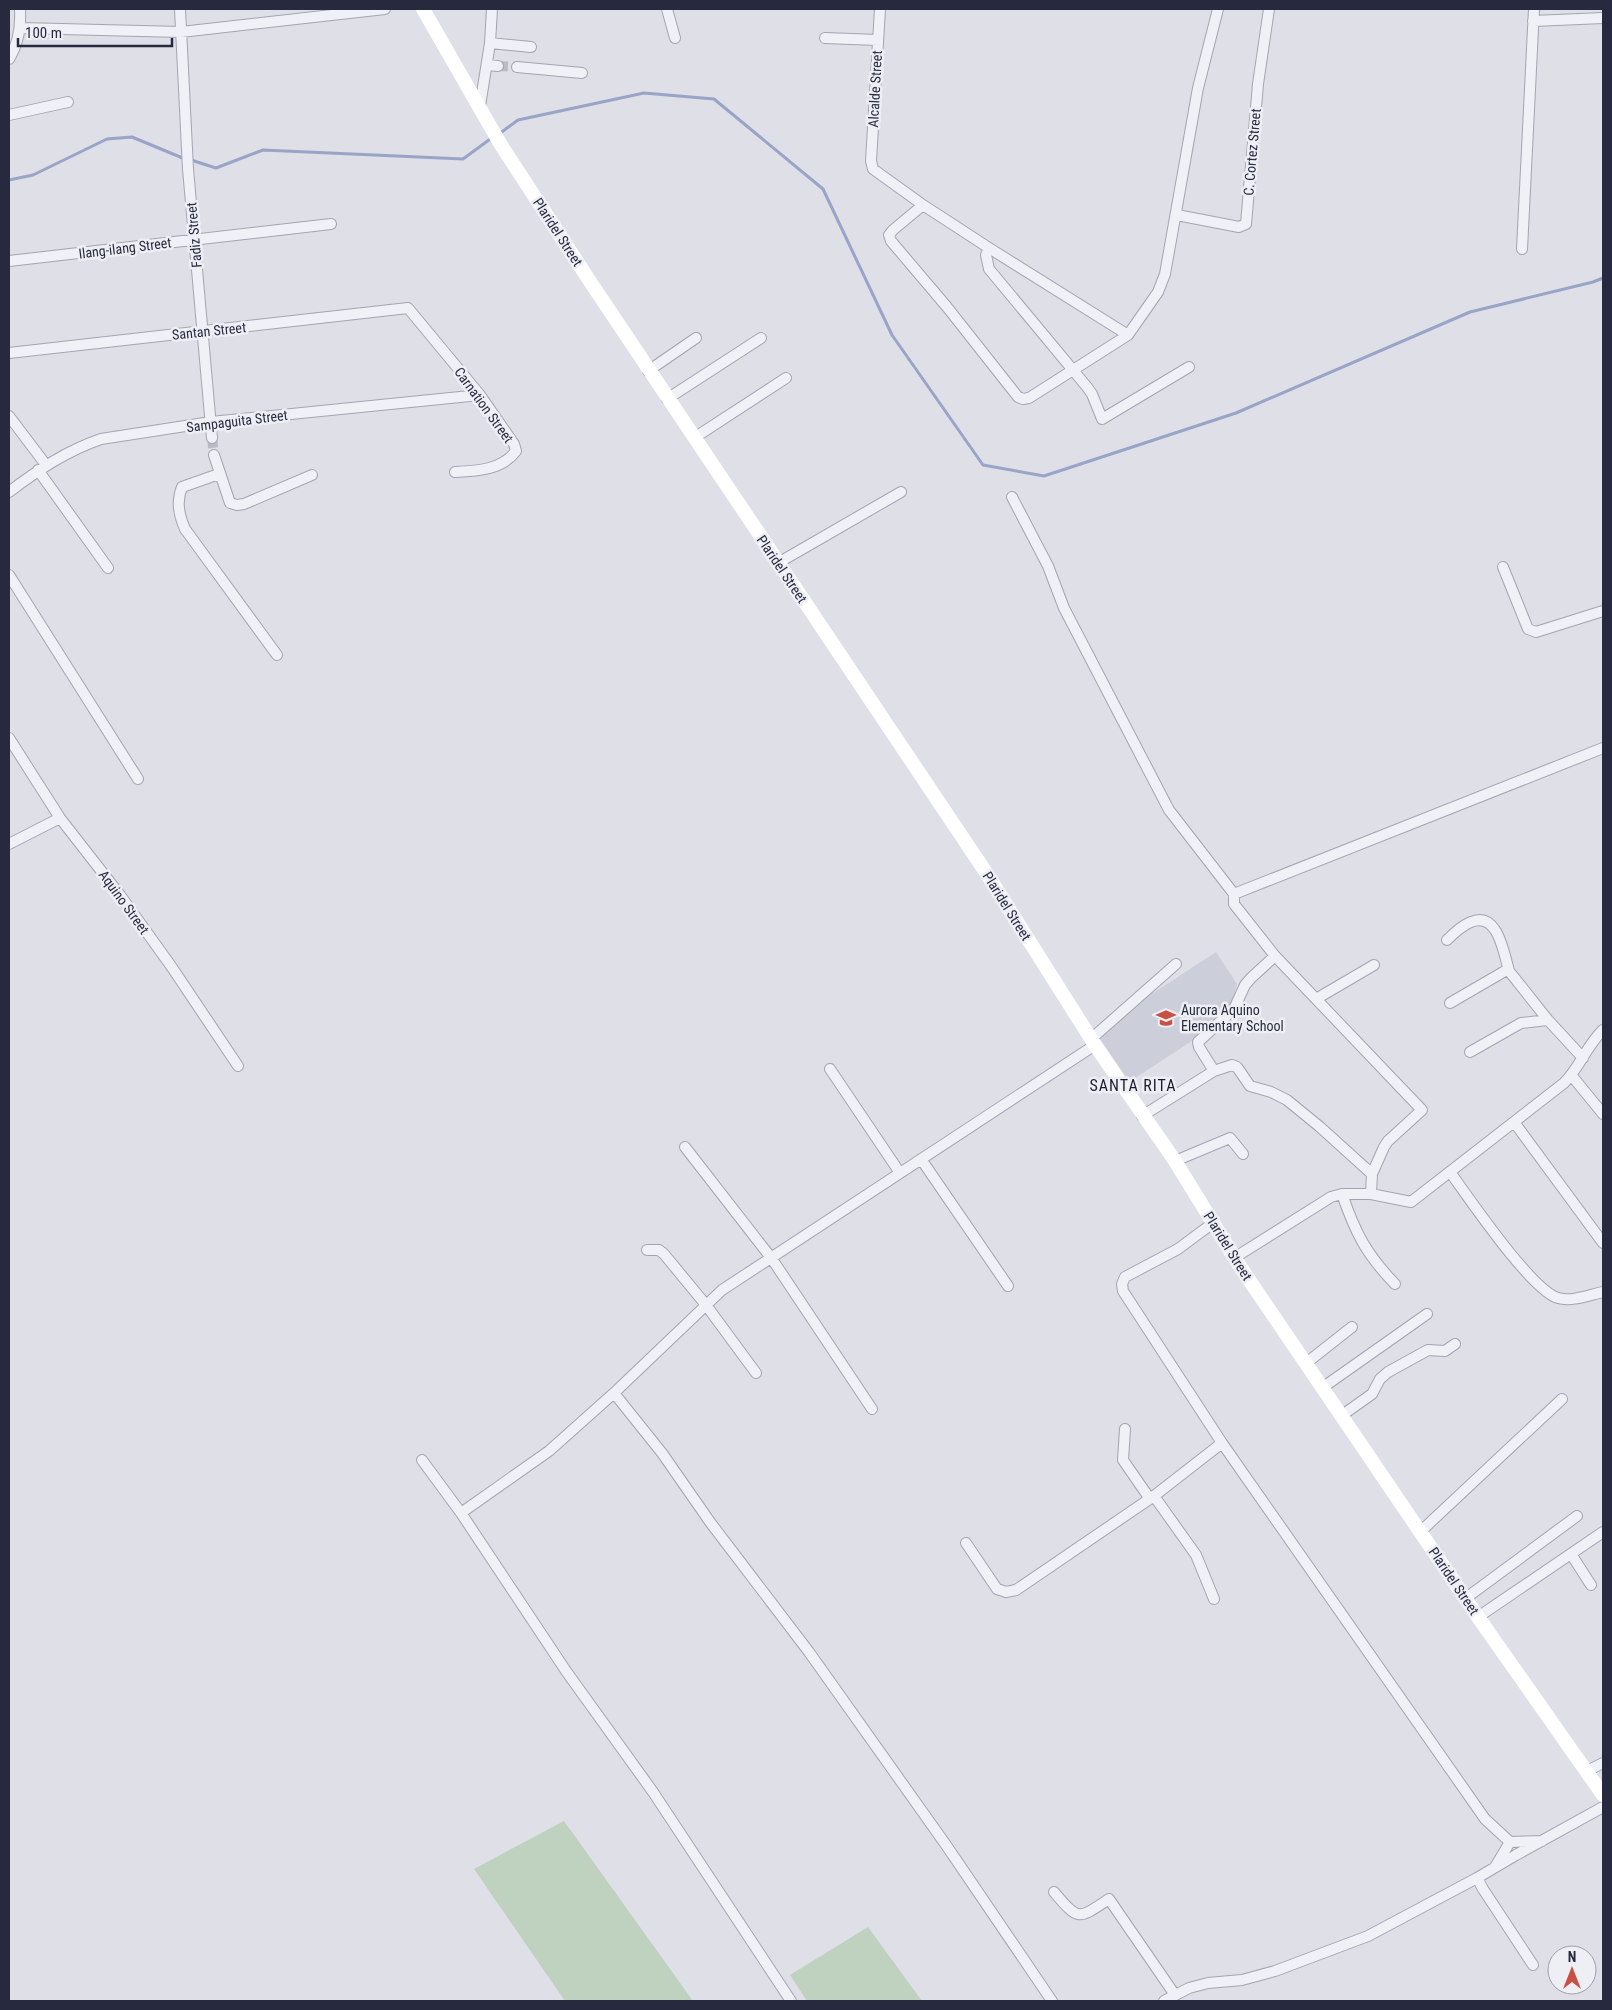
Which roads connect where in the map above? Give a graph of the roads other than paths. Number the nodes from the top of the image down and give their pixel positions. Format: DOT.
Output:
graph roads {
  1 [pos="20,9"];
  2 [pos="180,9"];
  3 [pos="385,9"];
  4 [pos="423,9"];
  5 [pos="492,9"];
  6 [pos="667,9"];
  7 [pos="880,9"];
  8 [pos="1218,9"];
  9 [pos="1267,9"];
  10 [pos="1534,9"];
  11 [pos="1603,18"];
  12 [pos="1533,21"];
  13 [pos="21,28"];
  14 [pos="181,32"];
  15 [pos="675,38"];
  16 [pos="825,38"];
  17 [pos="878,40"];
  18 [pos="490,43"];
  19 [pos="531,47"];
  20 [pos="9,59"];
  21 [pos="486,65"];
  22 [pos="498,66"];
  23 [pos="517,67"];
  24 [pos="582,73"];
  25 [pos="68,102"];
  26 [pos="480,106"];
  27 [pos="9,115"];
  28 [pos="923,205"];
  29 [pos="1177,215"];
  30 [pos="331,224"];
  31 [pos="195,239"];
  32 [pos="989,248"];
  33 [pos="1522,249"];
  34 [pos="9,261"];
  35 [pos="408,308"];
  36 [pos="203,331"];
  37 [pos="1128,335"];
  38 [pos="696,338"];
  39 [pos="761,338"];
  40 [pos="9,354"];
  41 [pos="1189,367"];
  42 [pos="1073,369"];
  43 [pos="648,371"];
  44 [pos="786,378"];
  45 [pos="480,395"];
  46 [pos="667,399"];
  47 [pos="9,416"];
  48 [pos="211,422"];
  49 [pos="212,438"];
  50 [pos="694,438"];
  51 [pos="214,455"];
  52 [pos="42,467"];
  53 [pos="455,472"];
  54 [pos="219,474"];
  55 [pos="312,475"];
  56 [pos="9,492"];
  57 [pos="901,492"];
  58 [pos="1012,497"];
  59 [pos="778,563"];
  60 [pos="108,568"];
  61 [pos="1503,568"];
  62 [pos="9,575"];
  63 [pos="1603,611"];
  64 [pos="277,655"];
  65 [pos="9,738"];
  66 [pos="1603,748"];
  67 [pos="138,779"];
  68 [pos="60,818"];
  69 [pos="9,844"];
  70 [pos="1234,894"];
  71 [pos="1447,940"];
  72 [pos="1275,956"];
  73 [pos="1176,964"];
  74 [pos="1374,965"];
  75 [pos="1509,971"];
  76 [pos="1316,999"];
  77 [pos="1450,1004"];
  78 [pos="1548,1020"];
  79 [pos="1603,1030"];
  80 [pos="1091,1039"];
  81 [pos="1470,1052"];
  82 [pos="1583,1058"];
  83 [pos="238,1066"];
  84 [pos="830,1068"];
  85 [pos="1214,1071"];
  86 [pos="1572,1076"];
  87 [pos="1603,1114"];
  88 [pos="1142,1116"];
  89 [pos="1514,1122"];
  90 [pos="685,1148"];
  91 [pos="1243,1154"];
  92 [pos="921,1159"];
  93 [pos="1175,1161"];
  94 [pos="1450,1172"];
  95 [pos="900,1173"];
  96 [pos="1372,1174"];
  97 [pos="1342,1194"];
  98 [pos="1371,1194"];
  99 [pos="1213,1223"];
  100 [pos="1603,1243"];
  101 [pos="647,1250"];
  102 [pos="1234,1258"];
  103 [pos="772,1259"];
  104 [pos="1395,1284"];
  105 [pos="1008,1286"];
  106 [pos="1603,1292"];
  107 [pos="706,1305"];
  108 [pos="1427,1314"];
  109 [pos="1352,1327"];
  110 [pos="1455,1344"];
  111 [pos="1306,1364"];
  112 [pos="756,1374"];
  113 [pos="1322,1388"];
  114 [pos="614,1393"];
  115 [pos="1562,1399"];
  116 [pos="872,1409"];
  117 [pos="1341,1416"];
  118 [pos="1125,1428"];
  119 [pos="1222,1443"];
  120 [pos="422,1460"];
  121 [pos="1152,1498"];
  122 [pos="461,1513"];
  123 [pos="1577,1516"];
  124 [pos="1420,1532"];
  125 [pos="1603,1532"];
  126 [pos="966,1543"];
  127 [pos="1571,1554"];
  128 [pos="1591,1586"];
  129 [pos="1466,1598"];
  130 [pos="1214,1599"];
  131 [pos="1478,1617"];
  132 [pos="1603,1764"];
  133 [pos="1587,1771"];
  134 [pos="1603,1795"];
  135 [pos="1603,1807"];
  136 [pos="1510,1842"];
  137 [pos="1542,1842"];
  138 [pos="1494,1868"];
  139 [pos="1478,1878"];
  140 [pos="1054,1892"];
  141 [pos="1533,1965"];
  142 [pos="1175,1995"];
  143 [pos="791,2001"];
  144 [pos="1052,2001"];
  145 [pos="1164,2001"];
  1 -- 13 [label="street"];
  2 -- 14 [label="street, Fadiz Street"];
  3 -- 14 [label="street"];
  4 -- 26 [label="street, Plaridel Street"];
  5 -- 18 [label="street"];
  6 -- 15 [label="street"];
  7 -- 17 [label="street, Alcalde Street"];
  8 -- 29 [label="street"];
  9 -- 29 [label="street, C. Cortez Street"];
  10 -- 12 [label="street"];
  11 -- 12 [label="street"];
  12 -- 33 [label="street"];
  13 -- 14 [label="street"];
  13 -- 20 [label="street"];
  14 -- 31 [label="street, Fadiz Street"];
  16 -- 17 [label="street"];
  17 -- 28 [label="street, Alcalde Street"];
  18 -- 19 [label="street"];
  18 -- 21 [label="street"];
  21 -- 22 [label="street"];
  21 -- 26 [label="street"];
  23 -- 24 [label="street"];
  25 -- 27 [label="street"];
  26 -- 43 [label="street, Plaridel Street"];
  28 -- 32 [label="street"];
  28 -- 42 [label="street"];
  29 -- 37 [label="street"];
  30 -- 31 [label="street, Ilang-ilang Street"];
  31 -- 34 [label="street, Ilang-ilang Street"];
  31 -- 36 [label="street, Fadiz Street"];
  32 -- 37 [label="street"];
  32 -- 42 [label="street"];
  35 -- 36 [label="street, Santan Street"];
  35 -- 45 [label="street, Carnation Street"];
  36 -- 40 [label="street, Santan Street"];
  36 -- 48 [label="street, Fadiz Street"];
  37 -- 42 [label="street"];
  38 -- 43 [label="street"];
  39 -- 46 [label="street"];
  41 -- 42 [label="street"];
  43 -- 46 [label="street, Plaridel Street"];
  44 -- 50 [label="street"];
  45 -- 48 [label="street, Sampaguita Street"];
  45 -- 53 [label="street, Carnation Street"];
  46 -- 50 [label="street, Plaridel Street"];
  47 -- 52 [label="street"];
  48 -- 49 [label="street, Fadiz Street"];
  48 -- 52 [label="street, Sampaguita Street"];
  50 -- 59 [label="street, Plaridel Street"];
  51 -- 54 [label="street"];
  52 -- 56 [label="street, Sampaguita Street"];
  52 -- 60 [label="street"];
  54 -- 55 [label="street"];
  54 -- 64 [label="street"];
  57 -- 59 [label="street"];
  58 -- 70 [label="street"];
  59 -- 80 [label="street, Plaridel Street"];
  61 -- 63 [label="street"];
  62 -- 67 [label="street"];
  65 -- 68 [label="street, Aquino Street"];
  66 -- 70 [label="street"];
  68 -- 69 [label="street"];
  68 -- 83 [label="street, Aquino Street"];
  70 -- 72 [label="street"];
  71 -- 75 [label="street"];
  72 -- 76 [label="street"];
  72 -- 85 [label="street"];
  73 -- 80 [label="street"];
  74 -- 76 [label="street"];
  75 -- 77 [label="street"];
  75 -- 78 [label="street"];
  76 -- 96 [label="street"];
  78 -- 81 [label="street"];
  78 -- 82 [label="street"];
  79 -- 82 [label="street"];
  80 -- 88 [label="street, Plaridel Street"];
  80 -- 92 [label="street"];
  82 -- 86 [label="street"];
  84 -- 95 [label="street"];
  85 -- 88 [label="street"];
  85 -- 96 [label="street"];
  86 -- 87 [label="street"];
  86 -- 89 [label="street"];
  88 -- 93 [label="street, Plaridel Street"];
  89 -- 94 [label="street"];
  89 -- 100 [label="street"];
  90 -- 103 [label="street"];
  91 -- 93 [label="street"];
  92 -- 95 [label="street"];
  92 -- 105 [label="street"];
  93 -- 99 [label="street, Plaridel Street"];
  94 -- 98 [label="street"];
  94 -- 106 [label="street"];
  95 -- 103 [label="street"];
  96 -- 98 [label="street"];
  97 -- 98 [label="street"];
  97 -- 102 [label="street"];
  97 -- 104 [label="street"];
  99 -- 102 [label="street, Plaridel Street"];
  99 -- 119 [label="street"];
  101 -- 107 [label="street"];
  102 -- 111 [label="street, Plaridel Street"];
  103 -- 107 [label="street"];
  103 -- 116 [label="street"];
  107 -- 112 [label="street"];
  107 -- 114 [label="street"];
  108 -- 113 [label="street"];
  109 -- 111 [label="street"];
  110 -- 117 [label="street"];
  111 -- 113 [label="street, Plaridel Street"];
  113 -- 117 [label="street, Plaridel Street"];
  114 -- 122 [label="street"];
  114 -- 144 [label="street"];
  115 -- 124 [label="street"];
  117 -- 124 [label="street, Plaridel Street"];
  118 -- 121 [label="street"];
  119 -- 121 [label="street"];
  119 -- 136 [label="street"];
  120 -- 122 [label="street"];
  121 -- 126 [label="street"];
  121 -- 130 [label="street"];
  122 -- 143 [label="street"];
  123 -- 129 [label="street"];
  124 -- 129 [label="street, Plaridel Street"];
  125 -- 127 [label="street"];
  127 -- 128 [label="street"];
  127 -- 131 [label="street"];
  129 -- 131 [label="street, Plaridel Street"];
  131 -- 133 [label="street, Plaridel Street"];
  132 -- 133 [label="street"];
  133 -- 134 [label="street, Plaridel Street"];
  135 -- 137 [label="street"];
  136 -- 137 [label="street"];
  136 -- 138 [label="street"];
  137 -- 138 [label="street"];
  138 -- 139 [label="street"];
  139 -- 141 [label="street"];
  139 -- 142 [label="street"];
  140 -- 142 [label="street"];
  142 -- 145 [label="street"];
}
